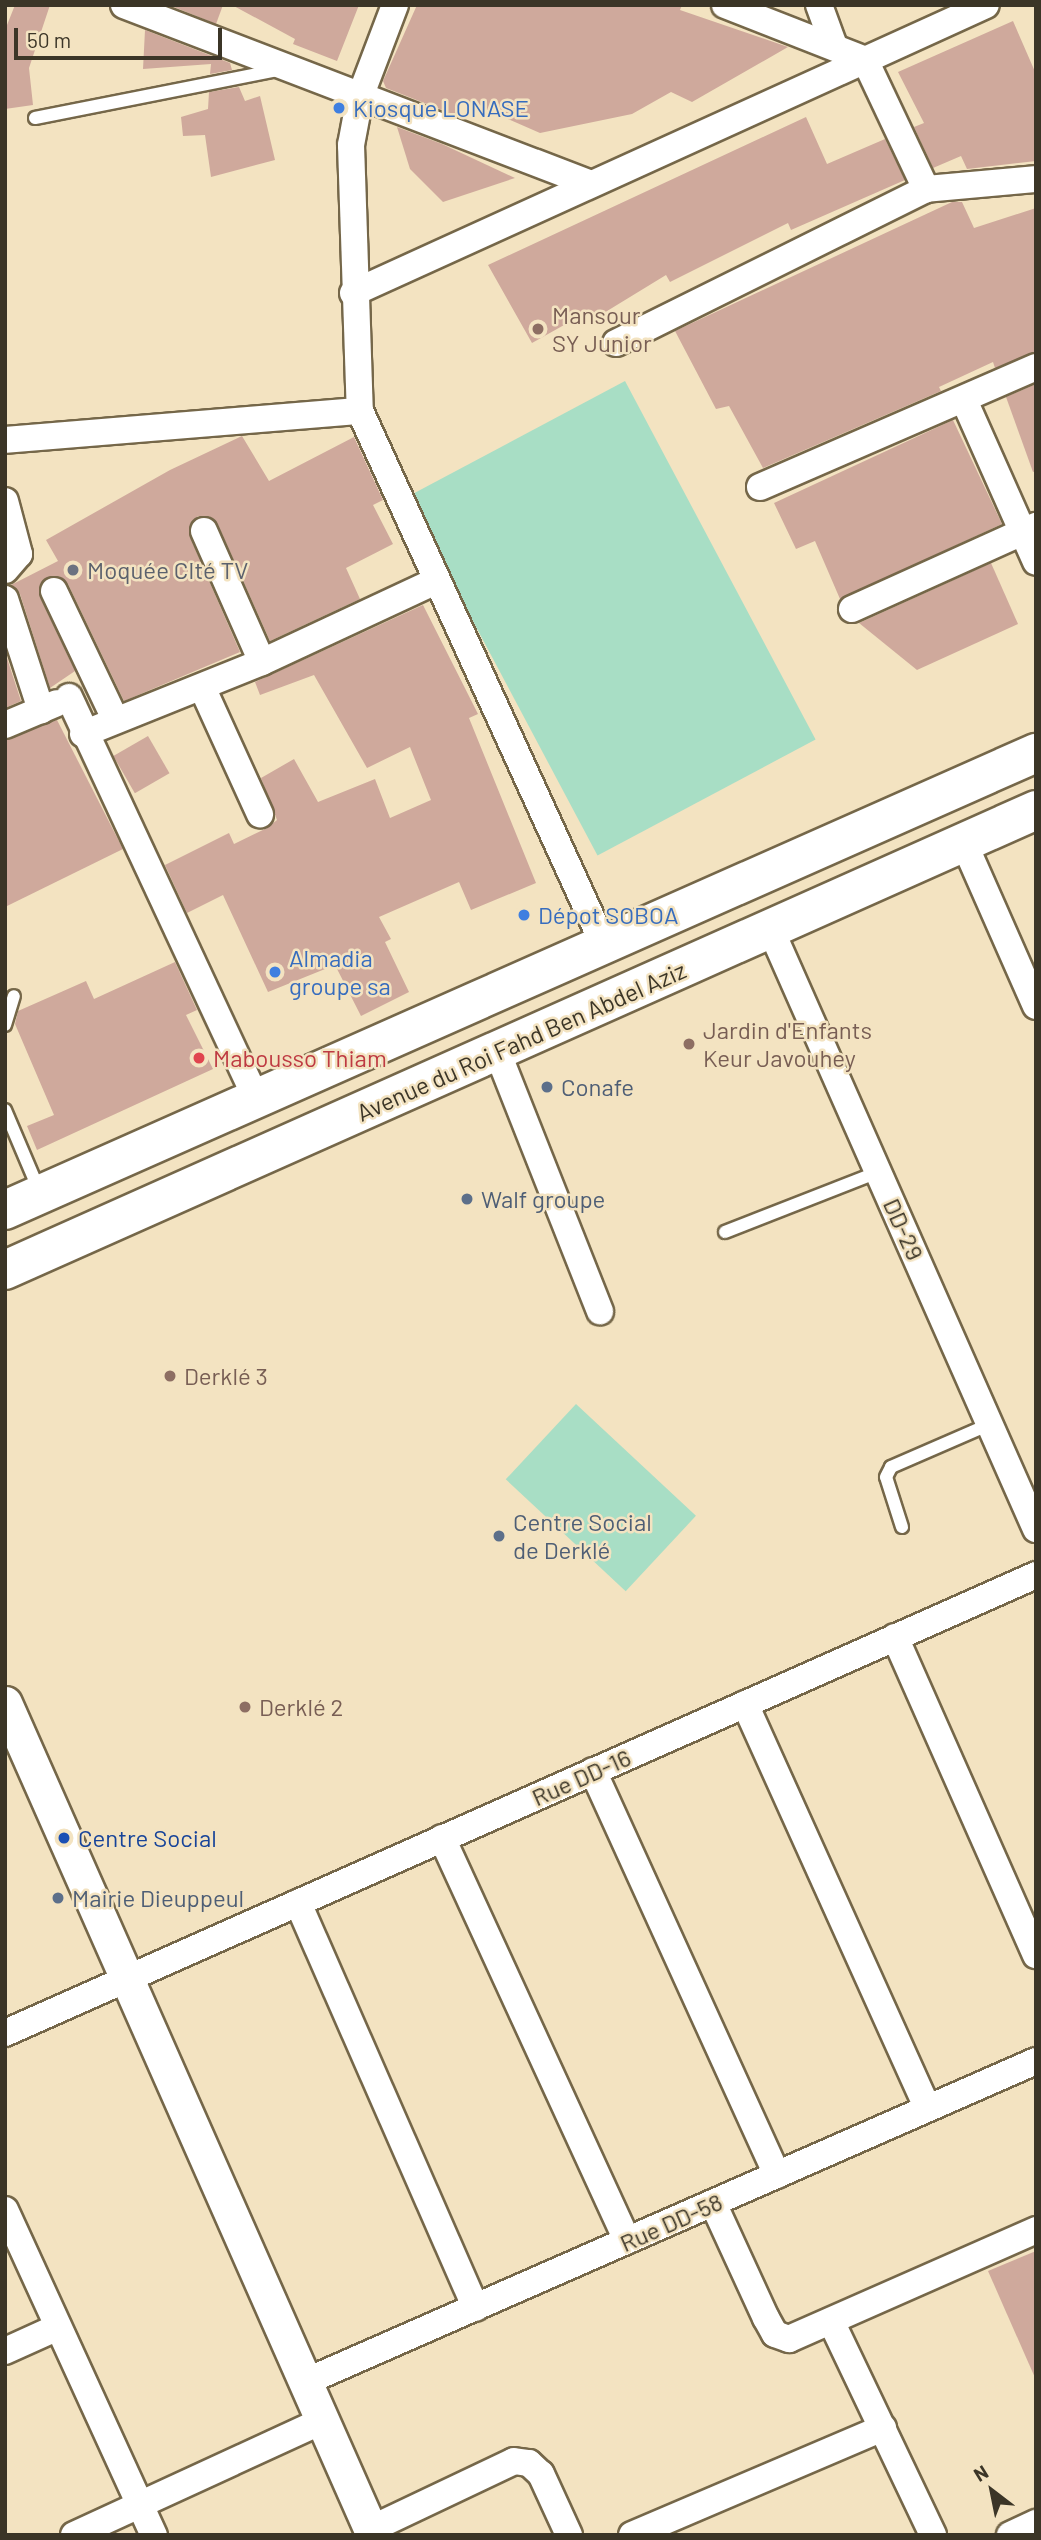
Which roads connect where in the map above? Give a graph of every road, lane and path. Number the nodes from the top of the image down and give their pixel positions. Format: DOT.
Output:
graph roads {
  1 [pos="124,5"];
  2 [pos="395,5"];
  3 [pos="725,5"];
  4 [pos="819,5"];
  5 [pos="986,5"];
  6 [pos="834,46"];
  7 [pos="865,60"];
  8 [pos="286,68"];
  9 [pos="360,97"];
  10 [pos="35,118"];
  11 [pos="1036,179"];
  12 [pos="591,184"];
  13 [pos="926,188"];
  14 [pos="353,293"];
  15 [pos="615,344"];
  16 [pos="1036,367"];
  17 [pos="964,400"];
  18 [pos="360,411"];
  19 [pos="5,440"];
  20 [pos="760,487"];
  21 [pos="5,501"];
  22 [pos="1029,529"];
  23 [pos="204,531"];
  24 [pos="1036,562"];
  25 [pos="5,570"];
  26 [pos="436,581"];
  27 [pos="54,591"];
  28 [pos="5,599"];
  29 [pos="852,609"];
  30 [pos="262,662"];
  31 [pos="100,683"];
  32 [pos="202,687"];
  33 [pos="69,697"];
  34 [pos="41,710"];
  35 [pos="115,719"];
  36 [pos="5,725"];
  37 [pos="83,734"];
  38 [pos="1036,753"];
  39 [pos="1036,810"];
  40 [pos="260,814"];
  41 [pos="964,843"];
  42 [pos="771,930"];
  43 [pos="603,943"];
  44 [pos="15,996"];
  45 [pos="1036,1006"];
  46 [pos="5,1025"];
  47 [pos="497,1051"];
  48 [pos="256,1098"];
  49 [pos="5,1110"];
  50 [pos="878,1172"];
  51 [pos="40,1194"];
  52 [pos="5,1210"];
  53 [pos="725,1233"];
  54 [pos="5,1270"];
  55 [pos="600,1311"];
  56 [pos="990,1424"];
  57 [pos="902,1527"];
  58 [pos="1036,1529"];
  59 [pos="1036,1575"];
  60 [pos="895,1637"];
  61 [pos="5,1703"];
  62 [pos="745,1704"];
  63 [pos="593,1771"];
  64 [pos="442,1838"];
  65 [pos="298,1903"];
  66 [pos="1036,1955"];
  67 [pos="125,1978"];
  68 [pos="5,2033"];
  69 [pos="1036,2061"];
  70 [pos="928,2109"];
  71 [pos="778,2175"];
  72 [pos="713,2203"];
  73 [pos="5,2210"];
  74 [pos="1036,2230"];
  75 [pos="627,2241"];
  76 [pos="475,2308"];
  77 [pos="831,2320"];
  78 [pos="58,2328"];
  79 [pos="5,2351"];
  80 [pos="305,2382"];
  81 [pos="323,2421"];
  82 [pos="883,2428"];
  83 [pos="139,2504"];
  84 [pos="372,2532"];
  85 [pos="74,2535"];
  86 [pos="154,2535"];
  87 [pos="569,2535"];
  88 [pos="632,2535"];
  89 [pos="933,2535"];
  1 -- 8 [label="street"];
  2 -- 9 [label="street"];
  3 -- 6 [label="street"];
  4 -- 6 [label="street"];
  5 -- 7 [label="street"];
  6 -- 7 [label="street"];
  7 -- 12 [label="street"];
  7 -- 13 [label="street"];
  8 -- 9 [label="street"];
  8 -- 10 [label="lane"];
  9 -- 12 [label="street"];
  9 -- 14 [label="street"];
  11 -- 13 [label="street"];
  12 -- 14 [label="street"];
  13 -- 15 [label="street"];
  14 -- 18 [label="street"];
  16 -- 17 [label="street"];
  17 -- 20 [label="street"];
  17 -- 22 [label="street"];
  18 -- 19 [label="street"];
  18 -- 26 [label="street"];
  21 -- 25 [label="street"];
  22 -- 24 [label="street"];
  22 -- 29 [label="street"];
  23 -- 30 [label="street"];
  26 -- 30 [label="street"];
  26 -- 43 [label="street"];
  27 -- 31 [label="street"];
  28 -- 34 [label="street"];
  30 -- 32 [label="street"];
  31 -- 33 [label="street"];
  31 -- 35 [label="street"];
  32 -- 35 [label="street"];
  32 -- 40 [label="street"];
  33 -- 34 [label="street"];
  33 -- 37 [label="street"];
  34 -- 36 [label="street"];
  35 -- 37 [label="street"];
  37 -- 48 [label="street"];
  38 -- 43 [label="main road"];
  39 -- 41 [label="main road, Avenue du Roi Fahd Ben Abdel Aziz"];
  41 -- 42 [label="main road, Avenue du Roi Fahd Ben Abdel Aziz"];
  41 -- 45 [label="street"];
  42 -- 47 [label="main road, Avenue du Roi Fahd Ben Abdel Aziz"];
  42 -- 50 [label="street, DD-29"];
  43 -- 48 [label="main road"];
  44 -- 46 [label="lane"];
  47 -- 54 [label="main road, Avenue du Roi Fahd Ben Abdel Aziz"];
  47 -- 55 [label="street"];
  48 -- 51 [label="main road"];
  49 -- 51 [label="lane"];
  50 -- 53 [label="lane"];
  50 -- 56 [label="street, DD-29"];
  51 -- 52 [label="main road"];
  56 -- 57 [label="lane"];
  56 -- 58 [label="street, DD-29"];
  59 -- 60 [label="street, Rue DD-16"];
  60 -- 62 [label="street, Rue DD-16"];
  60 -- 66 [label="street"];
  61 -- 67 [label="street"];
  62 -- 63 [label="street, Rue DD-16"];
  62 -- 70 [label="street"];
  63 -- 64 [label="street, Rue DD-16"];
  63 -- 71 [label="street"];
  64 -- 65 [label="street, Rue DD-16"];
  64 -- 75 [label="street"];
  65 -- 67 [label="street, Rue DD-16"];
  65 -- 76 [label="street"];
  67 -- 68 [label="street, Rue DD-16"];
  67 -- 80 [label="street"];
  69 -- 70 [label="street, Rue DD-58"];
  70 -- 71 [label="street, Rue DD-58"];
  71 -- 72 [label="street, Rue DD-58"];
  72 -- 75 [label="street, Rue DD-58"];
  72 -- 77 [label="street"];
  73 -- 78 [label="street"];
  74 -- 77 [label="street"];
  75 -- 76 [label="street, Rue DD-58"];
  76 -- 80 [label="street, Rue DD-58"];
  77 -- 82 [label="street"];
  78 -- 79 [label="street"];
  78 -- 83 [label="street"];
  80 -- 81 [label="street"];
  81 -- 83 [label="street"];
  81 -- 84 [label="street"];
  82 -- 88 [label="street"];
  82 -- 89 [label="street"];
  83 -- 85 [label="street"];
  83 -- 86 [label="street"];
  84 -- 87 [label="street"];
}
